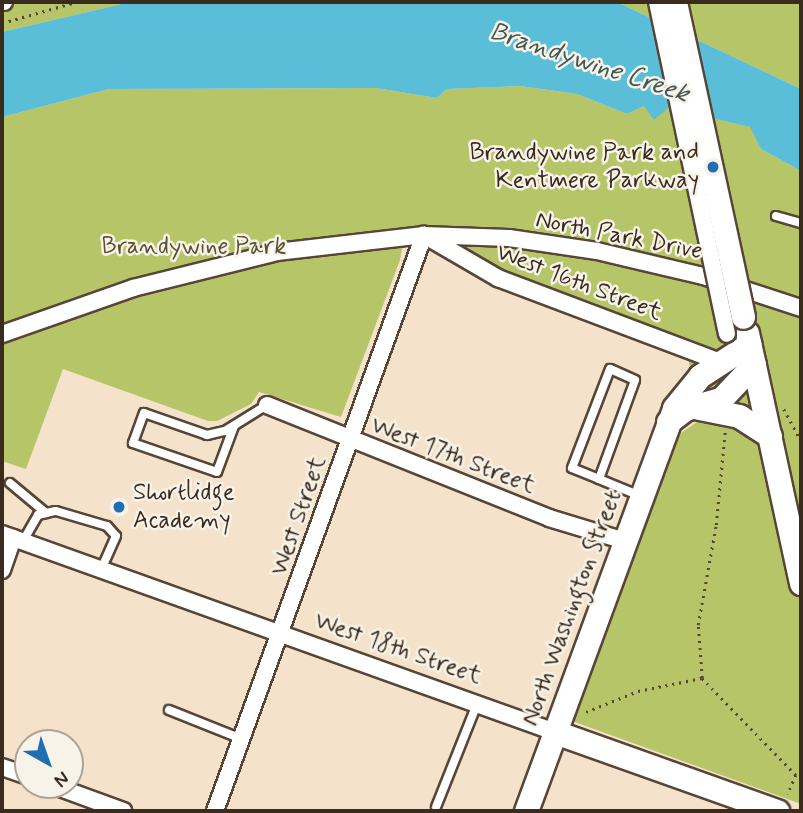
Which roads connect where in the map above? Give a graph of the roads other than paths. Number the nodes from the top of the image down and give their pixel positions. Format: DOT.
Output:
graph roads {
  1 [pos="657,2"];
  2 [pos="675,2"];
  3 [pos="776,216"];
  4 [pos="801,223"];
  5 [pos="424,236"];
  6 [pos="801,308"];
  7 [pos="2,334"];
  8 [pos="724,347"];
  9 [pos="752,354"];
  10 [pos="267,405"];
  11 [pos="676,416"];
  12 [pos="234,426"];
  13 [pos="770,436"];
  14 [pos="350,440"];
  15 [pos="599,479"];
  16 [pos="10,483"];
  17 [pos="641,496"];
  18 [pos="46,513"];
  19 [pos="13,538"];
  20 [pos="625,541"];
  21 [pos="2,570"];
  22 [pos="100,570"];
  23 [pos="801,583"];
  24 [pos="282,636"];
  25 [pos="477,704"];
  26 [pos="169,710"];
  27 [pos="555,732"];
  28 [pos="243,738"];
  29 [pos="84,797"];
  30 [pos="783,803"];
  31 [pos="436,807"];
  32 [pos="123,811"];
  33 [pos="215,811"];
  34 [pos="526,811"];
  1 -- 8 [label="street, bridge"];
  2 -- 9 [label="street, bridge"];
  3 -- 4 [label="lane"];
  5 -- 6 [label="street, North Park Drive"];
  5 -- 7 [label="street, North Park Drive"];
  5 -- 8 [label="street, West 16th Street"];
  5 -- 14 [label="street, West Street"];
  8 -- 9 [label="street, North Washington Street"];
  8 -- 11 [label="street, North Washington Street"];
  9 -- 11 [label="street"];
  9 -- 13 [label="street"];
  10 -- 12 [label="lane"];
  10 -- 14 [label="street, West 17th Street"];
  11 -- 13 [label="street"];
  11 -- 17 [label="street, North Washington Street"];
  12 -- 12 [label="lane"];
  13 -- 23 [label="street"];
  14 -- 20 [label="street, West 17th Street"];
  14 -- 24 [label="street, West Street"];
  15 -- 15 [label="lane"];
  15 -- 17 [label="lane"];
  16 -- 18 [label="lane"];
  17 -- 20 [label="street, North Washington Street"];
  18 -- 19 [label="lane"];
  18 -- 22 [label="lane"];
  19 -- 21 [label="street"];
  19 -- 22 [label="street, West 18th Street"];
  20 -- 27 [label="street, North Washington Street"];
  22 -- 24 [label="street, West 18th Street"];
  24 -- 25 [label="street, West 18th Street"];
  24 -- 28 [label="street, West Street"];
  25 -- 27 [label="street, West 18th Street"];
  25 -- 31 [label="lane"];
  26 -- 28 [label="lane"];
  27 -- 30 [label="street, West 18th Street"];
  27 -- 34 [label="street, North Washington Street"];
  28 -- 33 [label="street, West Street"];
  29 -- 32 [label="street"];
}
